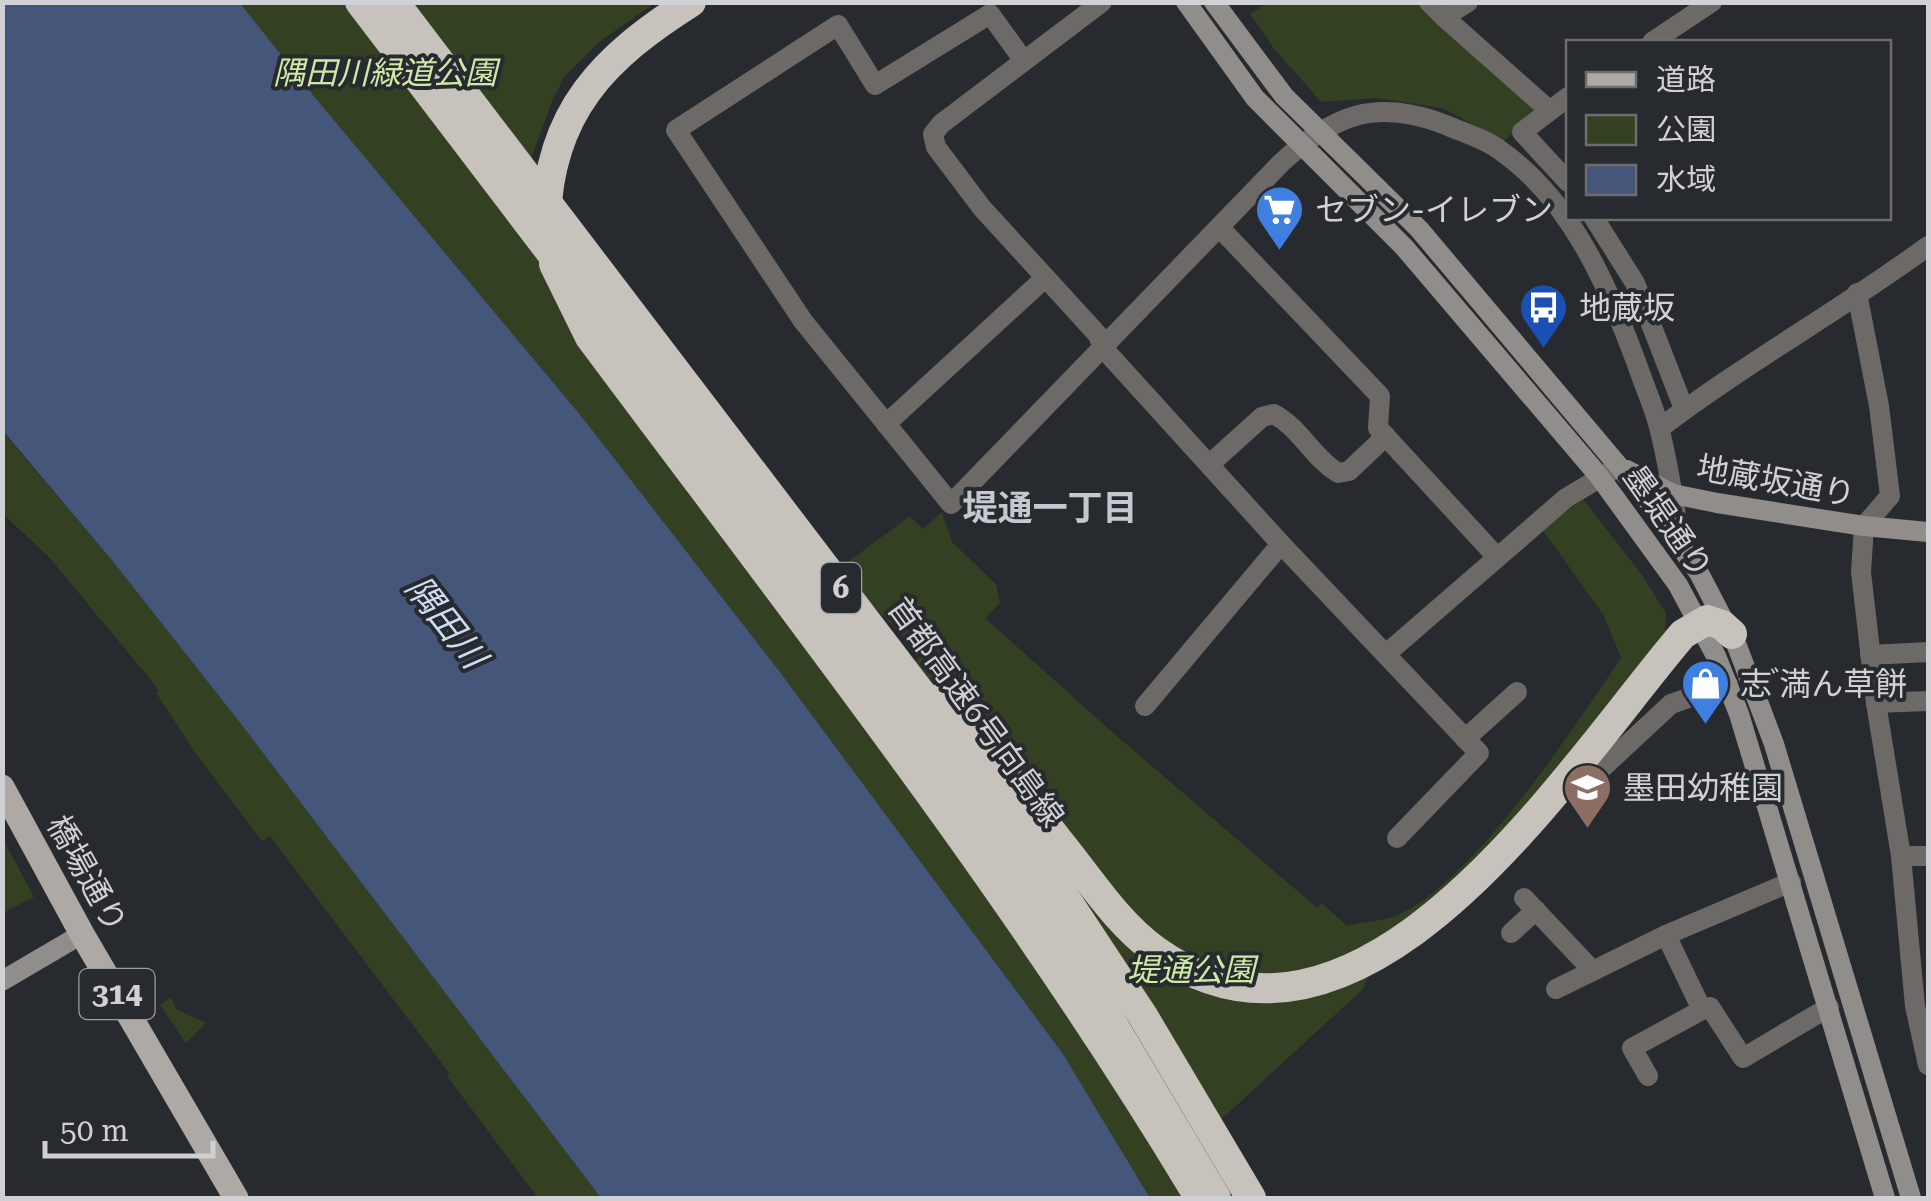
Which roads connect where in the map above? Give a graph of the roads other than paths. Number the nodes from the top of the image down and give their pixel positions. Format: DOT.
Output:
graph roads {
  1 [pos="360,2"];
  2 [pos="394,2"];
  3 [pos="691,2"];
  4 [pos="1102,2"];
  5 [pos="1186,2"];
  6 [pos="1214,2"];
  7 [pos="1468,2"];
  8 [pos="1712,2"];
  9 [pos="1437,10"];
  10 [pos="1655,40"];
  11 [pos="1024,61"];
  12 [pos="1566,98"];
  13 [pos="1549,110"];
  14 [pos="1320,129"];
  15 [pos="1300,144"];
  16 [pos="1566,180"];
  17 [pos="1566,219"];
  18 [pos="1567,220"];
  19 [pos="1595,220"];
  20 [pos="1219,227"];
  21 [pos="1928,246"];
  22 [pos="1045,278"];
  23 [pos="1857,293"];
  24 [pos="1103,348"];
  25 [pos="1684,409"];
  26 [pos="886,424"];
  27 [pos="1660,428"];
  28 [pos="1386,436"];
  29 [pos="1210,464"];
  30 [pos="1620,467"];
  31 [pos="1600,476"];
  32 [pos="1673,494"];
  33 [pos="1864,526"];
  34 [pos="1928,532"];
  35 [pos="1281,544"];
  36 [pos="1680,544"];
  37 [pos="1496,556"];
  38 [pos="853,604"];
  39 [pos="1699,622"];
  40 [pos="1732,634"];
  41 [pos="1928,652"];
  42 [pos="1386,654"];
  43 [pos="1870,655"];
  44 [pos="1728,684"];
  45 [pos="1517,692"];
  46 [pos="1928,701"];
  47 [pos="1876,703"];
  48 [pos="1146,706"];
  49 [pos="1465,739"];
  50 [pos="1586,783"];
  51 [pos="2,786"];
  52 [pos="1397,838"];
  53 [pos="1902,856"];
  54 [pos="1928,856"];
  55 [pos="1791,882"];
  56 [pos="1511,933"];
  57 [pos="82,934"];
  58 [pos="1666,935"];
  59 [pos="1920,950"];
  60 [pos="1593,971"];
  61 [pos="2,981"];
  62 [pos="1556,990"];
  63 [pos="1829,1007"];
  64 [pos="1702,1010"];
  65 [pos="1928,1065"];
  66 [pos="1648,1076"];
  67 [pos="236,1198"];
  68 [pos="1200,1198"];
  69 [pos="1216,1198"];
  70 [pos="1251,1198"];
  71 [pos="1886,1198"];
  72 [pos="1911,1198"];
  1 -- 69 [label="highway, 首都高速6号向島線 / 6, bridge"];
  2 -- 38 [label="highway, 首都高速6号向島線 / 6, bridge"];
  3 -- 68 [label="highway, bridge"];
  4 -- 11 [label="street"];
  5 -- 15 [label="main road, 墨堤通り"];
  6 -- 14 [label="main road, 墨堤通り"];
  7 -- 9 [label="street"];
  8 -- 10 [label="street"];
  9 -- 13 [label="street"];
  11 -- 22 [label="street"];
  11 -- 26 [label="street"];
  12 -- 13 [label="street"];
  13 -- 16 [label="street"];
  14 -- 15 [label="street"];
  14 -- 17 [label="street"];
  14 -- 30 [label="main road, 墨堤通り"];
  15 -- 20 [label="street"];
  15 -- 31 [label="main road, 墨堤通り"];
  18 -- 27 [label="street"];
  19 -- 25 [label="street"];
  20 -- 24 [label="street"];
  20 -- 28 [label="street"];
  21 -- 23 [label="street"];
  22 -- 24 [label="street"];
  22 -- 26 [label="street"];
  23 -- 25 [label="street"];
  23 -- 33 [label="street"];
  24 -- 26 [label="street"];
  24 -- 29 [label="street"];
  25 -- 27 [label="street"];
  27 -- 32 [label="street"];
  28 -- 29 [label="street"];
  28 -- 37 [label="street"];
  29 -- 35 [label="street"];
  30 -- 31 [label="street"];
  30 -- 32 [label="main road, 地蔵坂通り"];
  30 -- 36 [label="main road, 墨堤通り"];
  31 -- 37 [label="street"];
  31 -- 39 [label="main road, 墨堤通り"];
  32 -- 33 [label="main road, 地蔵坂通り"];
  32 -- 36 [label="street"];
  33 -- 34 [label="main road, 地蔵坂通り"];
  33 -- 43 [label="street"];
  35 -- 42 [label="street"];
  35 -- 48 [label="street"];
  36 -- 40 [label="main road, 墨堤通り"];
  37 -- 42 [label="street"];
  38 -- 39 [label="highway, bridge"];
  38 -- 70 [label="highway, 首都高速6号向島線 / 6, bridge"];
  39 -- 40 [label="highway"];
  39 -- 44 [label="main road, 墨堤通り"];
  40 -- 72 [label="main road, 墨堤通り"];
  41 -- 43 [label="street"];
  42 -- 49 [label="street"];
  43 -- 47 [label="street"];
  44 -- 50 [label="street"];
  44 -- 55 [label="main road, 墨堤通り"];
  45 -- 49 [label="street"];
  46 -- 47 [label="street"];
  47 -- 53 [label="street"];
  49 -- 52 [label="street"];
  51 -- 57 [label="main road, 橋場通り / 314"];
  53 -- 54 [label="street"];
  53 -- 59 [label="street"];
  55 -- 58 [label="street"];
  55 -- 63 [label="main road, 墨堤通り"];
  56 -- 60 [label="street"];
  57 -- 61 [label="main road"];
  57 -- 67 [label="main road, 橋場通り / 314"];
  58 -- 60 [label="street"];
  58 -- 64 [label="street"];
  59 -- 65 [label="street"];
  60 -- 62 [label="street"];
  63 -- 64 [label="street"];
  63 -- 71 [label="main road, 墨堤通り"];
  64 -- 66 [label="street"];
}
